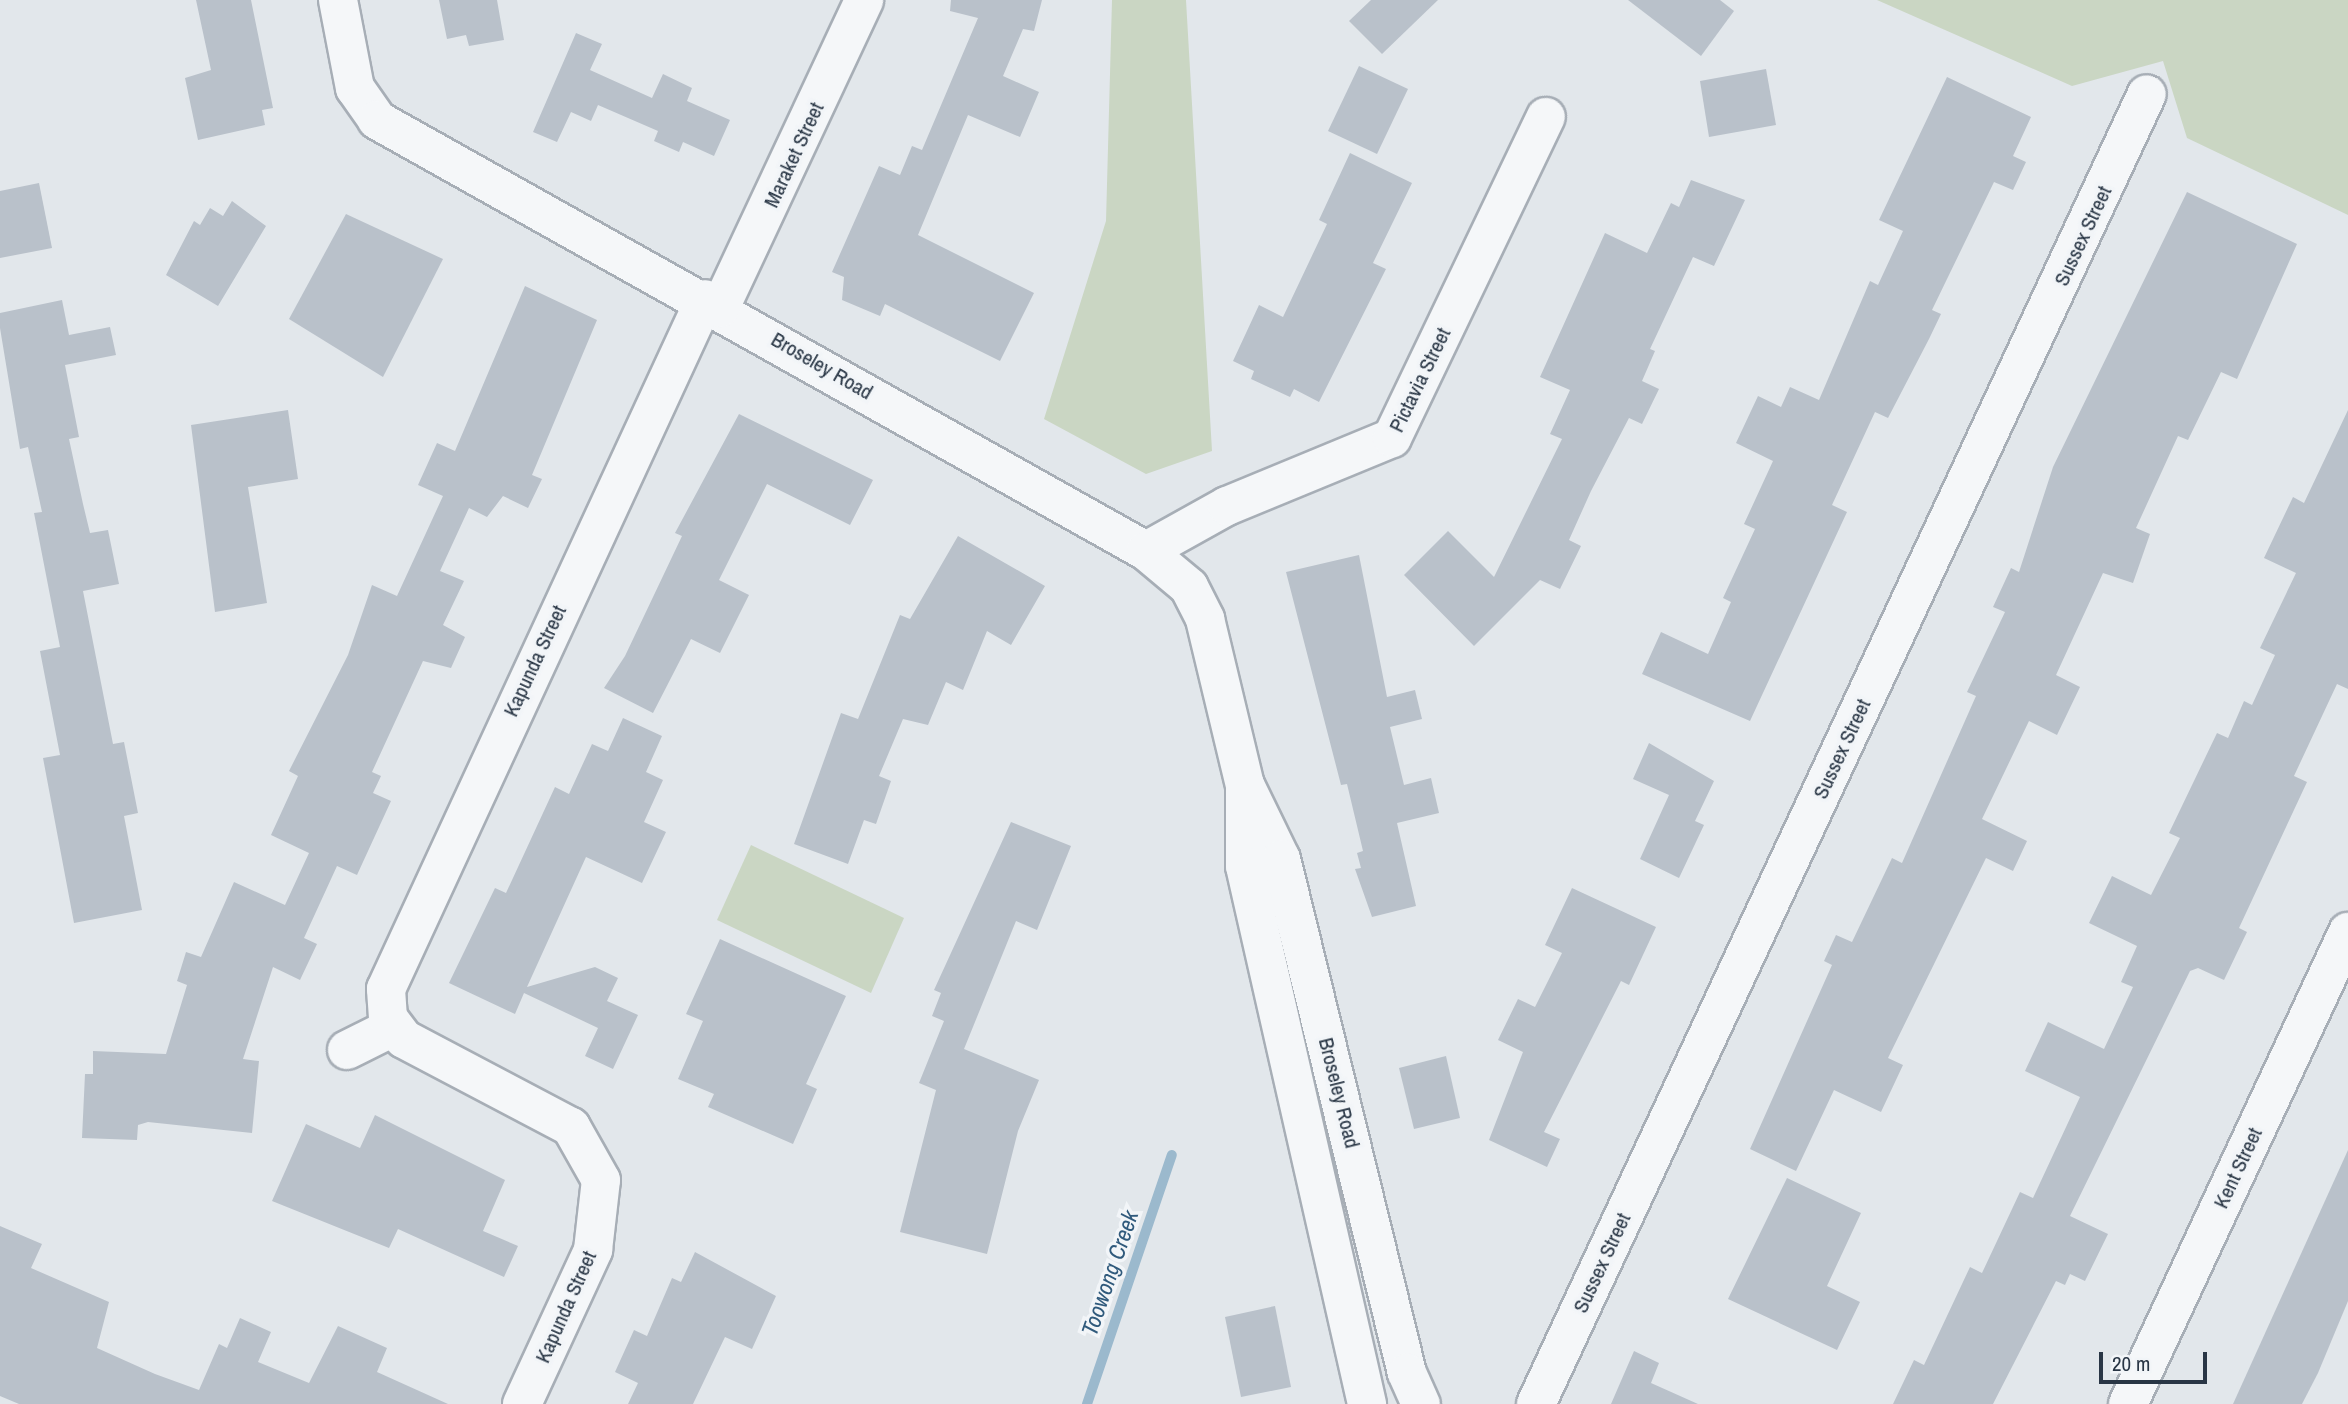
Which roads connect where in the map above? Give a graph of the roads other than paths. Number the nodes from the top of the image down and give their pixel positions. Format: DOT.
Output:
graph roads {
  1 [pos="338,0"];
  2 [pos="864,0"];
  3 [pos="2147,94"];
  4 [pos="1546,117"];
  5 [pos="712,304"];
  6 [pos="1146,551"];
  7 [pos="1245,785"];
  8 [pos="2348,932"];
  9 [pos="393,1027"];
  10 [pos="347,1050"];
  11 [pos="522,1404"];
  12 [pos="1367,1404"];
  13 [pos="1421,1404"];
  14 [pos="1536,1404"];
  15 [pos="2128,1404"];
  1 -- 5 [label="street, Broseley Road"];
  2 -- 5 [label="street, Maraket Street"];
  3 -- 14 [label="street, Sussex Street"];
  4 -- 6 [label="street, Pictavia Street"];
  5 -- 6 [label="street, Broseley Road"];
  5 -- 9 [label="street, Kapunda Street"];
  6 -- 7 [label="street, Broseley Road"];
  7 -- 12 [label="street, Broseley Road"];
  7 -- 13 [label="street, Broseley Road"];
  8 -- 15 [label="street, Kent Street"];
  9 -- 10 [label="street"];
  9 -- 11 [label="street, Kapunda Street"];
}
